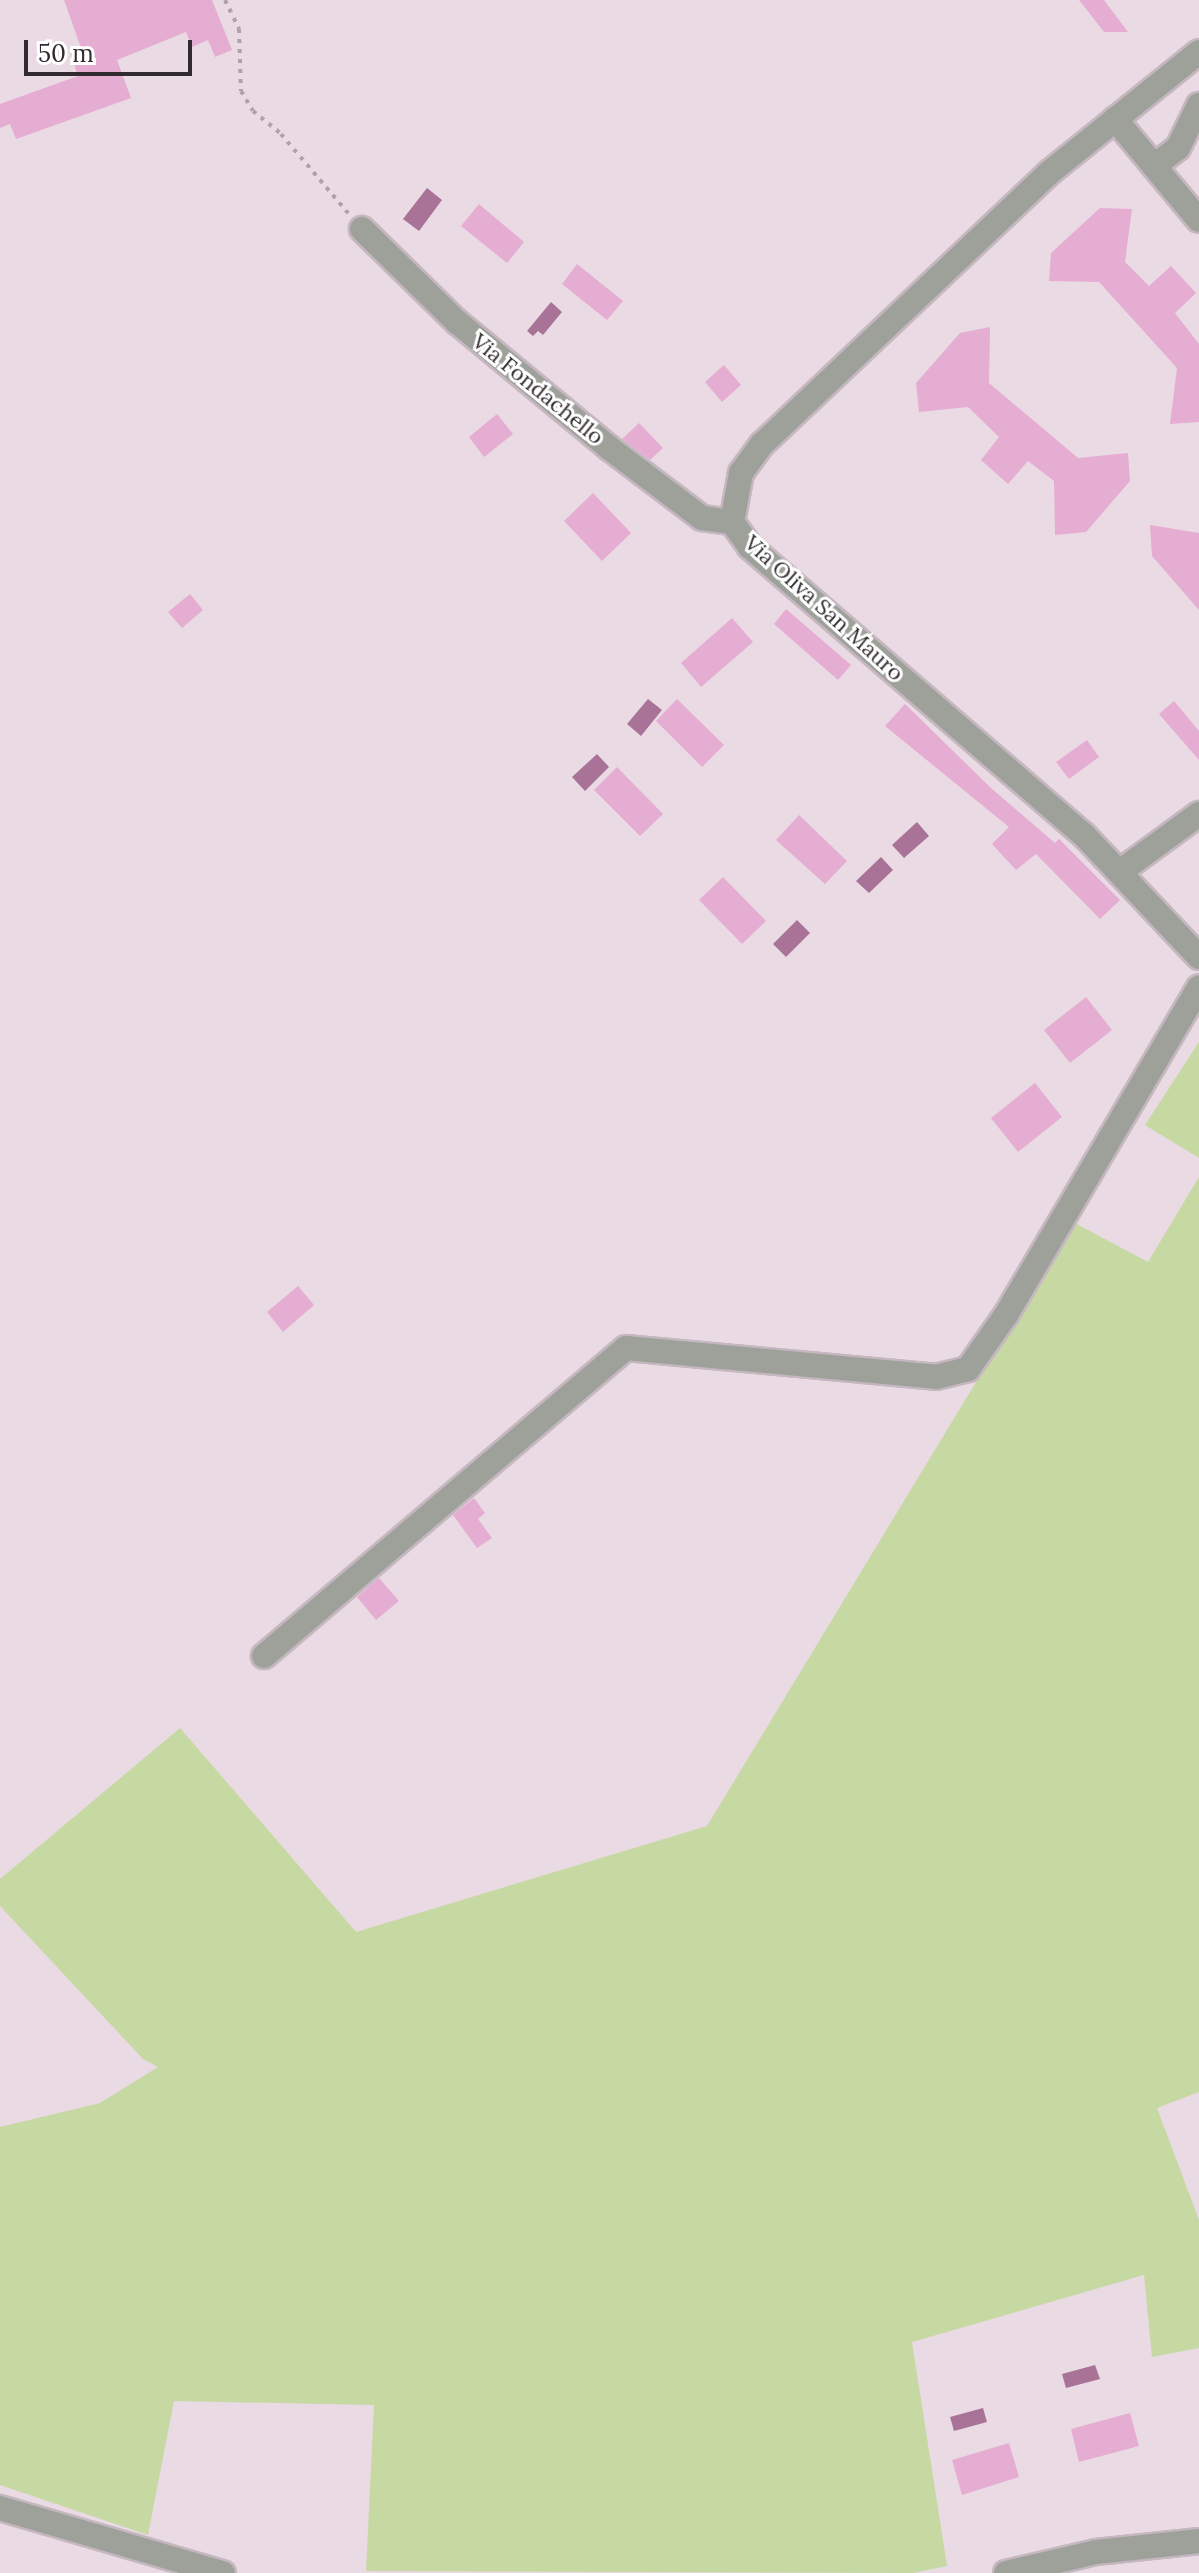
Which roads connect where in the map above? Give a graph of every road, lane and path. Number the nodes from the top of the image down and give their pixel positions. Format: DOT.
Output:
graph roads {
  1 [pos="225,0"];
  2 [pos="1199,52"];
  3 [pos="1199,105"];
  4 [pos="1115,119"];
  5 [pos="1188,149"];
  6 [pos="1154,166"];
  7 [pos="1199,220"];
  8 [pos="362,229"];
  9 [pos="732,522"];
  10 [pos="1199,814"];
  11 [pos="1121,871"];
  12 [pos="1199,957"];
  13 [pos="1199,988"];
  14 [pos="264,1656"];
  15 [pos="0,2508"];
  16 [pos="1199,2541"];
  17 [pos="223,2573"];
  18 [pos="1006,2573"];
  1 -- 8 [label="path"];
  2 -- 4 [label="street, Via Oliva San Mauro"];
  3 -- 5 [label="street"];
  4 -- 6 [label="street"];
  4 -- 9 [label="street, Via Oliva San Mauro"];
  5 -- 6 [label="street"];
  6 -- 7 [label="street"];
  8 -- 9 [label="street, Via Fondachello"];
  9 -- 11 [label="street, Via Oliva San Mauro"];
  10 -- 11 [label="street"];
  11 -- 12 [label="street, Via Oliva San Mauro"];
  13 -- 14 [label="street"];
  15 -- 17 [label="street"];
  16 -- 18 [label="street"];
}
